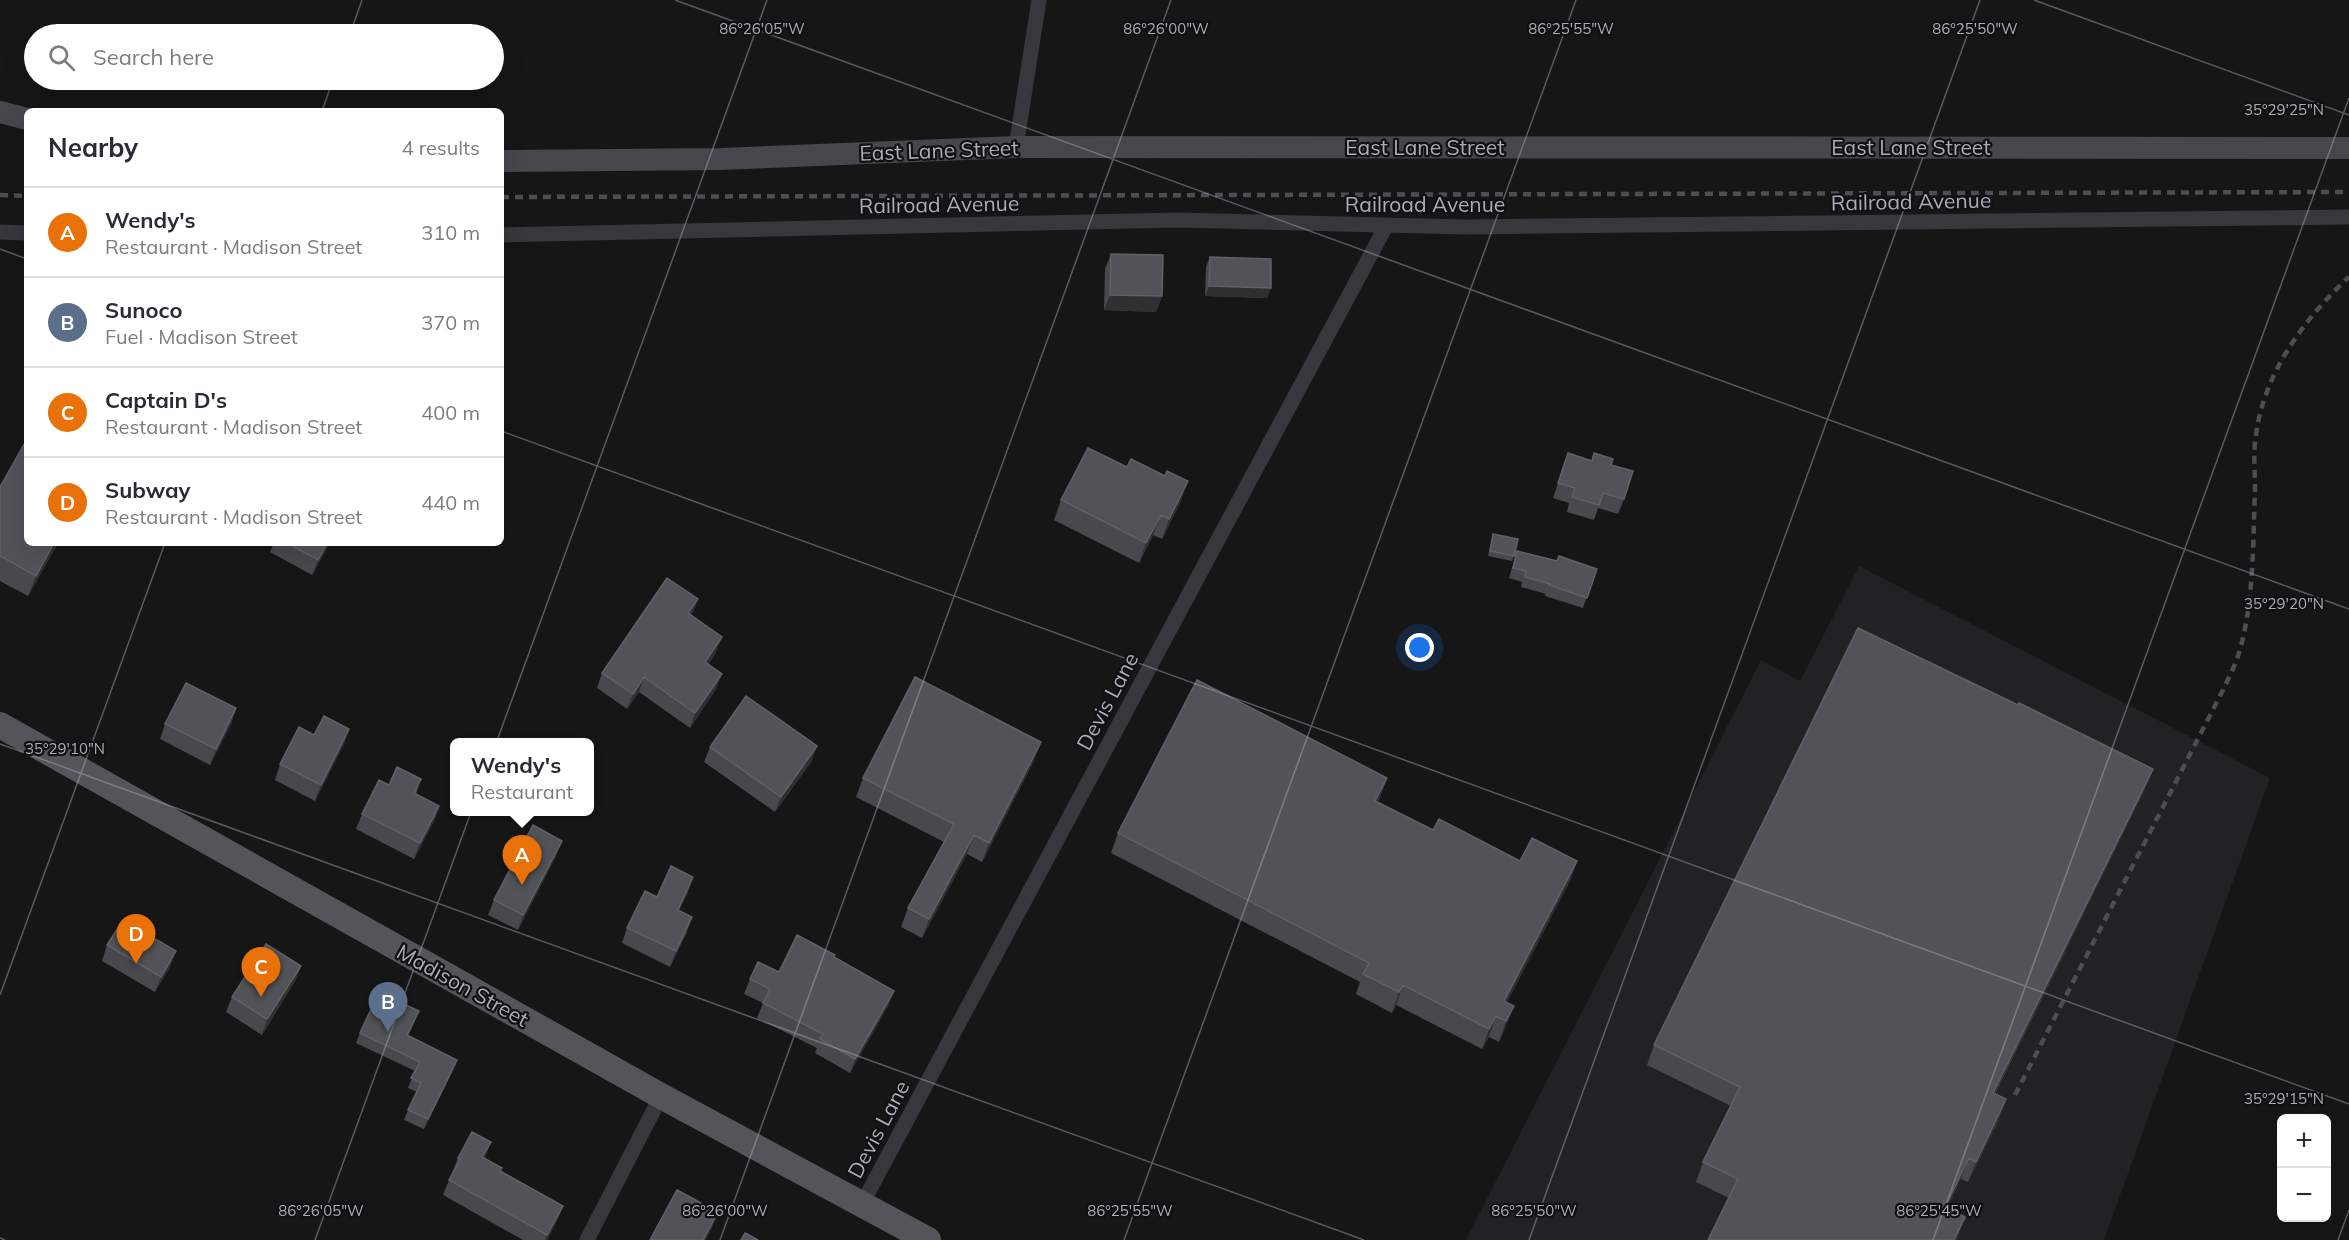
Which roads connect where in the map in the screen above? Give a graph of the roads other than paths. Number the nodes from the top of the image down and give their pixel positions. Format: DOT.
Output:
graph roads {
  1 [pos="1039,0"];
  2 [pos="0,112"];
  3 [pos="24,118"];
  4 [pos="1016,147"];
  5 [pos="2349,148"];
  6 [pos="504,161"];
  7 [pos="2349,217"];
  8 [pos="1374,226"];
  9 [pos="0,232"];
  10 [pos="24,232"];
  11 [pos="504,235"];
  12 [pos="0,725"];
  13 [pos="661,1096"];
  14 [pos="862,1204"];
  15 [pos="587,1240"];
  16 [pos="928,1240"];
  1 -- 4 [label="street"];
  2 -- 3 [label="street"];
  4 -- 5 [label="street, East Lane Street"];
  4 -- 6 [label="street, East Lane Street"];
  7 -- 8 [label="street, Railroad Avenue"];
  8 -- 11 [label="street, Railroad Avenue"];
  8 -- 14 [label="street, Devis Lane"];
  9 -- 10 [label="street"];
  12 -- 13 [label="main road, Madison Street"];
  13 -- 14 [label="main road, Madison Street"];
  13 -- 15 [label="street"];
  14 -- 16 [label="main road, Madison Street"];
}
